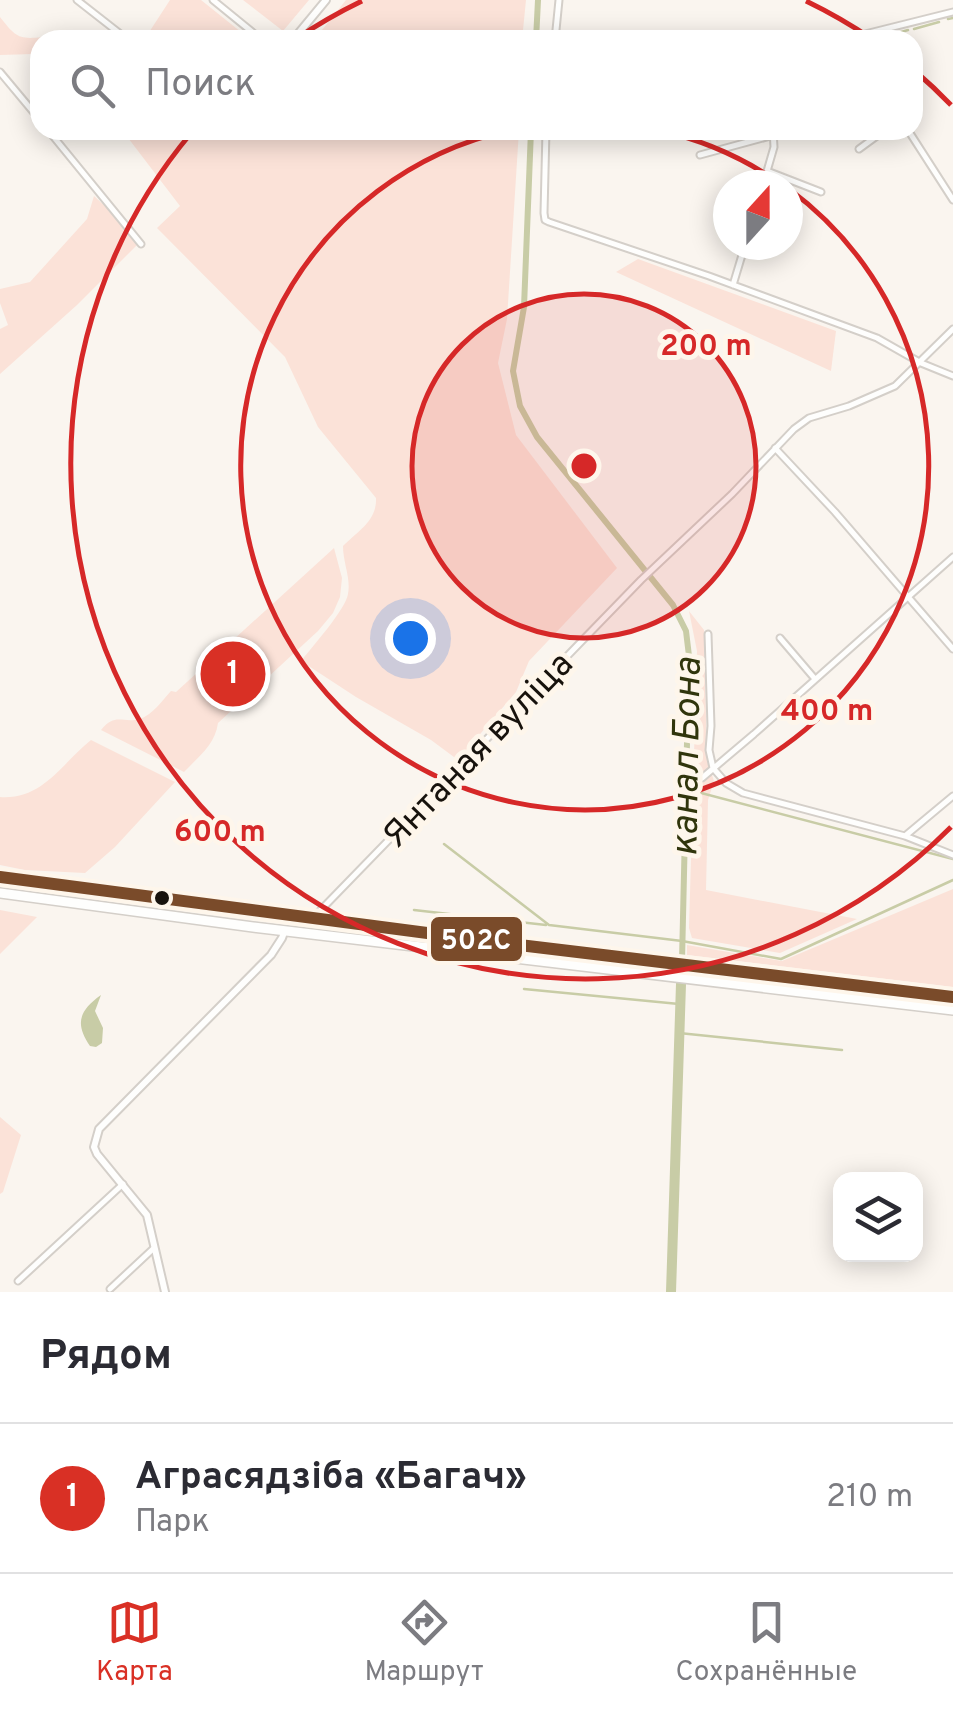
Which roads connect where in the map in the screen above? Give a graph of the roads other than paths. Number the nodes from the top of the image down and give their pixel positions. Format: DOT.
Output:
graph roads {
  1 [pos="77,0"];
  2 [pos="212,0"];
  3 [pos="326,0"];
  4 [pos="559,0"];
  5 [pos="953,12"];
  6 [pos="114,30"];
  7 [pos="250,30"];
  8 [pos="301,30"];
  9 [pos="556,30"];
  10 [pos="882,30"];
  11 [pos="0,72"];
  12 [pos="30,108"];
  13 [pos="56,140"];
  14 [pos="546,140"];
  15 [pos="750,140"];
  16 [pos="774,140"];
  17 [pos="871,140"];
  18 [pos="914,140"];
  19 [pos="858,149"];
  20 [pos="700,155"];
  21 [pos="767,170"];
  22 [pos="803,185"];
  23 [pos="822,192"];
  24 [pos="953,200"];
  25 [pos="141,244"];
  26 [pos="742,260"];
  27 [pos="734,286"];
  28 [pos="953,329"];
  29 [pos="921,363"];
  30 [pos="953,376"];
  31 [pos="775,448"];
  32 [pos="953,557"];
  33 [pos="908,597"];
  34 [pos="708,634"];
  35 [pos="780,638"];
  36 [pos="953,649"];
  37 [pos="815,680"];
  38 [pos="713,768"];
  39 [pos="702,778"];
  40 [pos="953,796"];
  41 [pos="904,836"];
  42 [pos="953,854"];
  43 [pos="0,878"];
  44 [pos="0,894"];
  45 [pos="312,919"];
  46 [pos="285,930"];
  47 [pos="953,997"];
  48 [pos="953,1010"];
  49 [pos="123,1184"];
  50 [pos="156,1246"];
  51 [pos="18,1282"];
  52 [pos="110,1289"];
  53 [pos="165,1292"];
  1 -- 6 [label="street"];
  2 -- 7 [label="street"];
  3 -- 8 [label="street"];
  4 -- 9 [label="street"];
  5 -- 10 [label="street"];
  11 -- 12 [label="street"];
  13 -- 25 [label="street"];
  14 -- 27 [label="street"];
  15 -- 20 [label="street"];
  16 -- 21 [label="street"];
  17 -- 19 [label="street"];
  18 -- 24 [label="street"];
  22 -- 23 [label="street"];
  26 -- 27 [label="street"];
  27 -- 29 [label="street"];
  28 -- 29 [label="street, Янтаная вуліца"];
  29 -- 30 [label="street"];
  29 -- 31 [label="street, Янтаная вуліца"];
  31 -- 33 [label="street"];
  31 -- 45 [label="street, Янтаная вуліца"];
  32 -- 33 [label="street"];
  33 -- 36 [label="street"];
  33 -- 37 [label="street"];
  34 -- 38 [label="street"];
  35 -- 37 [label="street"];
  37 -- 38 [label="street"];
  38 -- 39 [label="street"];
  38 -- 41 [label="street"];
  40 -- 41 [label="street"];
  41 -- 42 [label="street"];
  43 -- 45 [label="highway"];
  44 -- 46 [label="highway"];
  45 -- 47 [label="highway"];
  46 -- 48 [label="highway"];
  46 -- 49 [label="street"];
  49 -- 50 [label="street"];
  49 -- 51 [label="street"];
  50 -- 52 [label="street"];
  50 -- 53 [label="street"];
}
